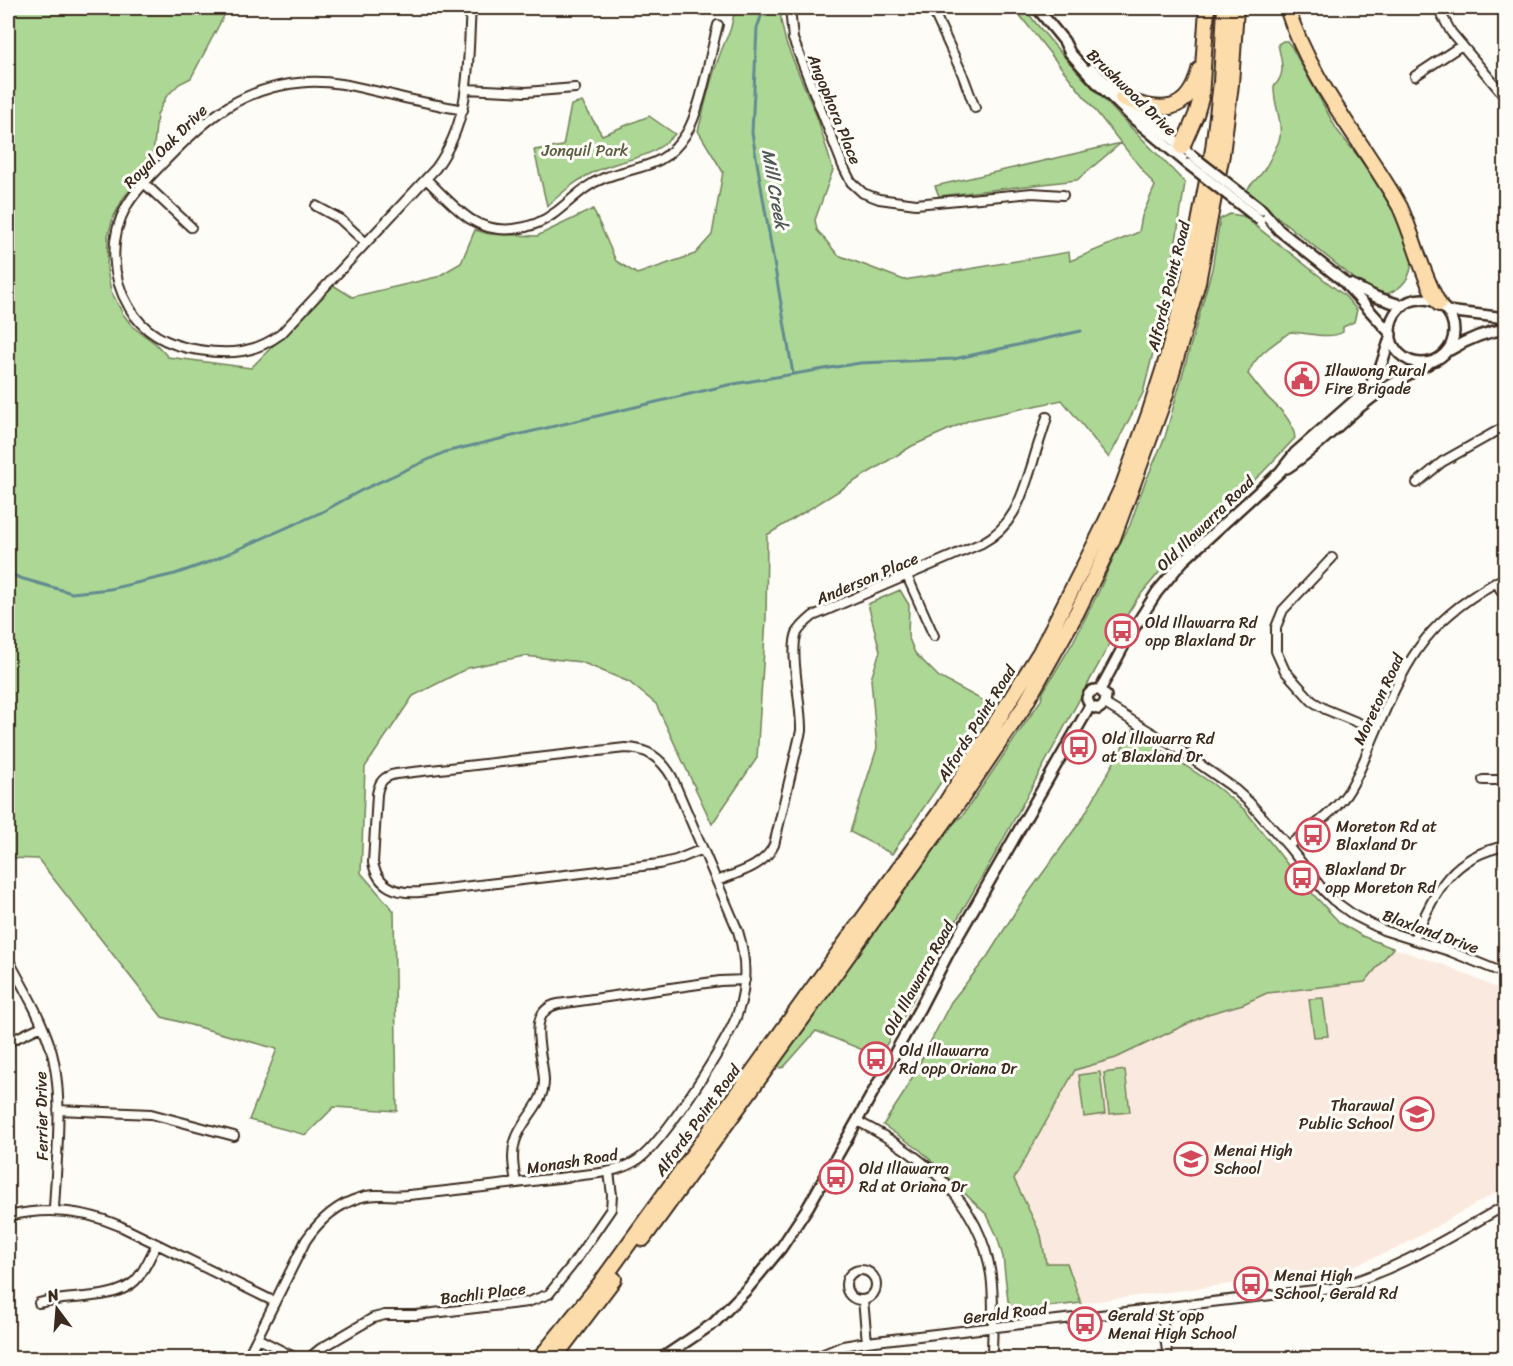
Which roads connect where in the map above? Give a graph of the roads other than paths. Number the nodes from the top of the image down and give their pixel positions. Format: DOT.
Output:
graph roads {
  1 [pos="471,8"];
  2 [pos="790,8"];
  3 [pos="932,8"];
  4 [pos="1037,8"];
  5 [pos="1206,8"];
  6 [pos="1225,8"];
  7 [pos="1236,8"];
  8 [pos="1287,8"];
  9 [pos="1438,8"];
  10 [pos="718,25"];
  11 [pos="1064,41"];
  12 [pos="1461,45"];
  13 [pos="1203,52"];
  14 [pos="1415,76"];
  15 [pos="466,88"];
  16 [pos="575,88"];
  17 [pos="1122,98"];
  18 [pos="1506,98"];
  19 [pos="975,108"];
  20 [pos="463,110"];
  21 [pos="1186,156"];
  22 [pos="426,178"];
  23 [pos="144,183"];
  24 [pos="1063,195"];
  25 [pos="316,206"];
  26 [pos="191,227"];
  27 [pos="1279,230"];
  28 [pos="366,243"];
  29 [pos="1342,280"];
  30 [pos="1403,306"];
  31 [pos="1443,308"];
  32 [pos="1506,318"];
  33 [pos="1506,329"];
  34 [pos="1391,335"];
  35 [pos="1447,351"];
  36 [pos="1432,362"];
  37 [pos="1047,417"];
  38 [pos="1506,426"];
  39 [pos="1280,472"];
  40 [pos="1417,483"];
  41 [pos="1332,558"];
  42 [pos="907,576"];
  43 [pos="1506,577"];
  44 [pos="1496,582"];
  45 [pos="1506,599"];
  46 [pos="934,636"];
  47 [pos="1100,690"];
  48 [pos="1105,704"];
  49 [pos="1090,706"];
  50 [pos="1376,730"];
  51 [pos="1483,780"];
  52 [pos="1506,780"];
  53 [pos="1288,846"];
  54 [pos="1506,846"];
  55 [pos="703,849"];
  56 [pos="717,881"];
  57 [pos="1414,939"];
  58 [pos="8,959"];
  59 [pos="1506,974"];
  60 [pos="745,980"];
  61 [pos="42,1026"];
  62 [pos="8,1042"];
  63 [pos="58,1110"];
  64 [pos="857,1121"];
  65 [pos="234,1136"];
  66 [pos="609,1172"];
  67 [pos="516,1183"];
  68 [pos="1506,1205"];
  69 [pos="54,1210"];
  70 [pos="8,1216"];
  71 [pos="157,1244"];
  72 [pos="863,1300"];
  73 [pos="275,1302"];
  74 [pos="39,1303"];
  75 [pos="1161,1309"];
  76 [pos="992,1328"];
  77 [pos="257,1338"];
  78 [pos="867,1342"];
  79 [pos="247,1359"];
  80 [pos="296,1359"];
  81 [pos="309,1359"];
  82 [pos="540,1359"];
  83 [pos="554,1359"];
  84 [pos="662,1359"];
  85 [pos="814,1359"];
  86 [pos="992,1359"];
  87 [pos="1168,1359"];
  1 -- 15 [label="street, Royal Oak Drive"];
  2 -- 24 [label="street, Angophora Place"];
  3 -- 19 [label="street"];
  4 -- 11 [label="street, Brushwood Drive"];
  5 -- 13 [label="highway"];
  6 -- 82 [label="highway, Alfords Point Road"];
  7 -- 83 [label="highway, Alfords Point Road"];
  8 -- 31 [label="highway"];
  9 -- 12 [label="street"];
  10 -- 22 [label="street"];
  11 -- 17 [label="street, Brushwood Drive"];
  11 -- 21 [label="street, Brushwood Drive"];
  12 -- 14 [label="street"];
  12 -- 18 [label="street"];
  13 -- 17 [label="highway"];
  13 -- 21 [label="highway"];
  15 -- 16 [label="street"];
  15 -- 20 [label="street, Royal Oak Drive"];
  17 -- 21 [label="street, Brushwood Drive"];
  20 -- 22 [label="street, Royal Oak Drive"];
  20 -- 23 [label="street, Royal Oak Drive"];
  21 -- 27 [label="street, Brushwood Drive, bridge"];
  21 -- 27 [label="street, Brushwood Drive, bridge"];
  22 -- 28 [label="street, Royal Oak Drive"];
  23 -- 26 [label="street"];
  23 -- 28 [label="street, Royal Oak Drive"];
  25 -- 28 [label="street"];
  27 -- 29 [label="street, Brushwood Drive"];
  29 -- 30 [label="street, Brushwood Drive"];
  29 -- 34 [label="street, Brushwood Drive"];
  30 -- 31 [label="street"];
  30 -- 34 [label="street"];
  31 -- 32 [label="street"];
  31 -- 35 [label="street"];
  33 -- 35 [label="street"];
  34 -- 36 [label="street"];
  34 -- 39 [label="street, Old Illawarra Road"];
  35 -- 36 [label="street"];
  36 -- 39 [label="street, Old Illawarra Road"];
  37 -- 42 [label="street, Anderson Place"];
  38 -- 40 [label="street"];
  39 -- 47 [label="street, Old Illawarra Road"];
  41 -- 50 [label="street"];
  42 -- 46 [label="street"];
  42 -- 56 [label="street, Anderson Place"];
  43 -- 44 [label="street, Moreton Road"];
  44 -- 45 [label="street"];
  44 -- 50 [label="street, Moreton Road"];
  47 -- 48 [label="street"];
  47 -- 49 [label="street"];
  48 -- 49 [label="street"];
  48 -- 53 [label="street, Blaxland Drive"];
  49 -- 64 [label="street, Old Illawarra Road"];
  50 -- 53 [label="street, Moreton Road"];
  51 -- 52 [label="street"];
  53 -- 57 [label="street, Blaxland Drive"];
  54 -- 57 [label="street"];
  55 -- 55 [label="street, Monash Road"];
  55 -- 56 [label="street, Monash Road"];
  56 -- 60 [label="street, Monash Road"];
  57 -- 59 [label="street, Blaxland Drive"];
  58 -- 61 [label="street, Ferrier Drive"];
  60 -- 66 [label="street, Monash Road"];
  60 -- 67 [label="street"];
  61 -- 62 [label="street"];
  61 -- 63 [label="street, Ferrier Drive"];
  63 -- 65 [label="street"];
  63 -- 69 [label="street, Ferrier Drive"];
  64 -- 76 [label="street"];
  64 -- 84 [label="street, Old Illawarra Road"];
  66 -- 67 [label="street, Monash Road"];
  66 -- 81 [label="street, Bachli Place"];
  67 -- 73 [label="street, Monash Road"];
  68 -- 75 [label="street, Gerald Road"];
  69 -- 70 [label="street"];
  69 -- 71 [label="street"];
  71 -- 73 [label="street"];
  71 -- 74 [label="street"];
  72 -- 78 [label="street"];
  73 -- 77 [label="street, Monash Road"];
  75 -- 76 [label="street, Gerald Road"];
  75 -- 87 [label="street"];
  76 -- 78 [label="street, Gerald Road"];
  76 -- 86 [label="street"];
  77 -- 79 [label="street, Monash Road"];
  77 -- 80 [label="street"];
  78 -- 85 [label="street, Gerald Road"];
}
